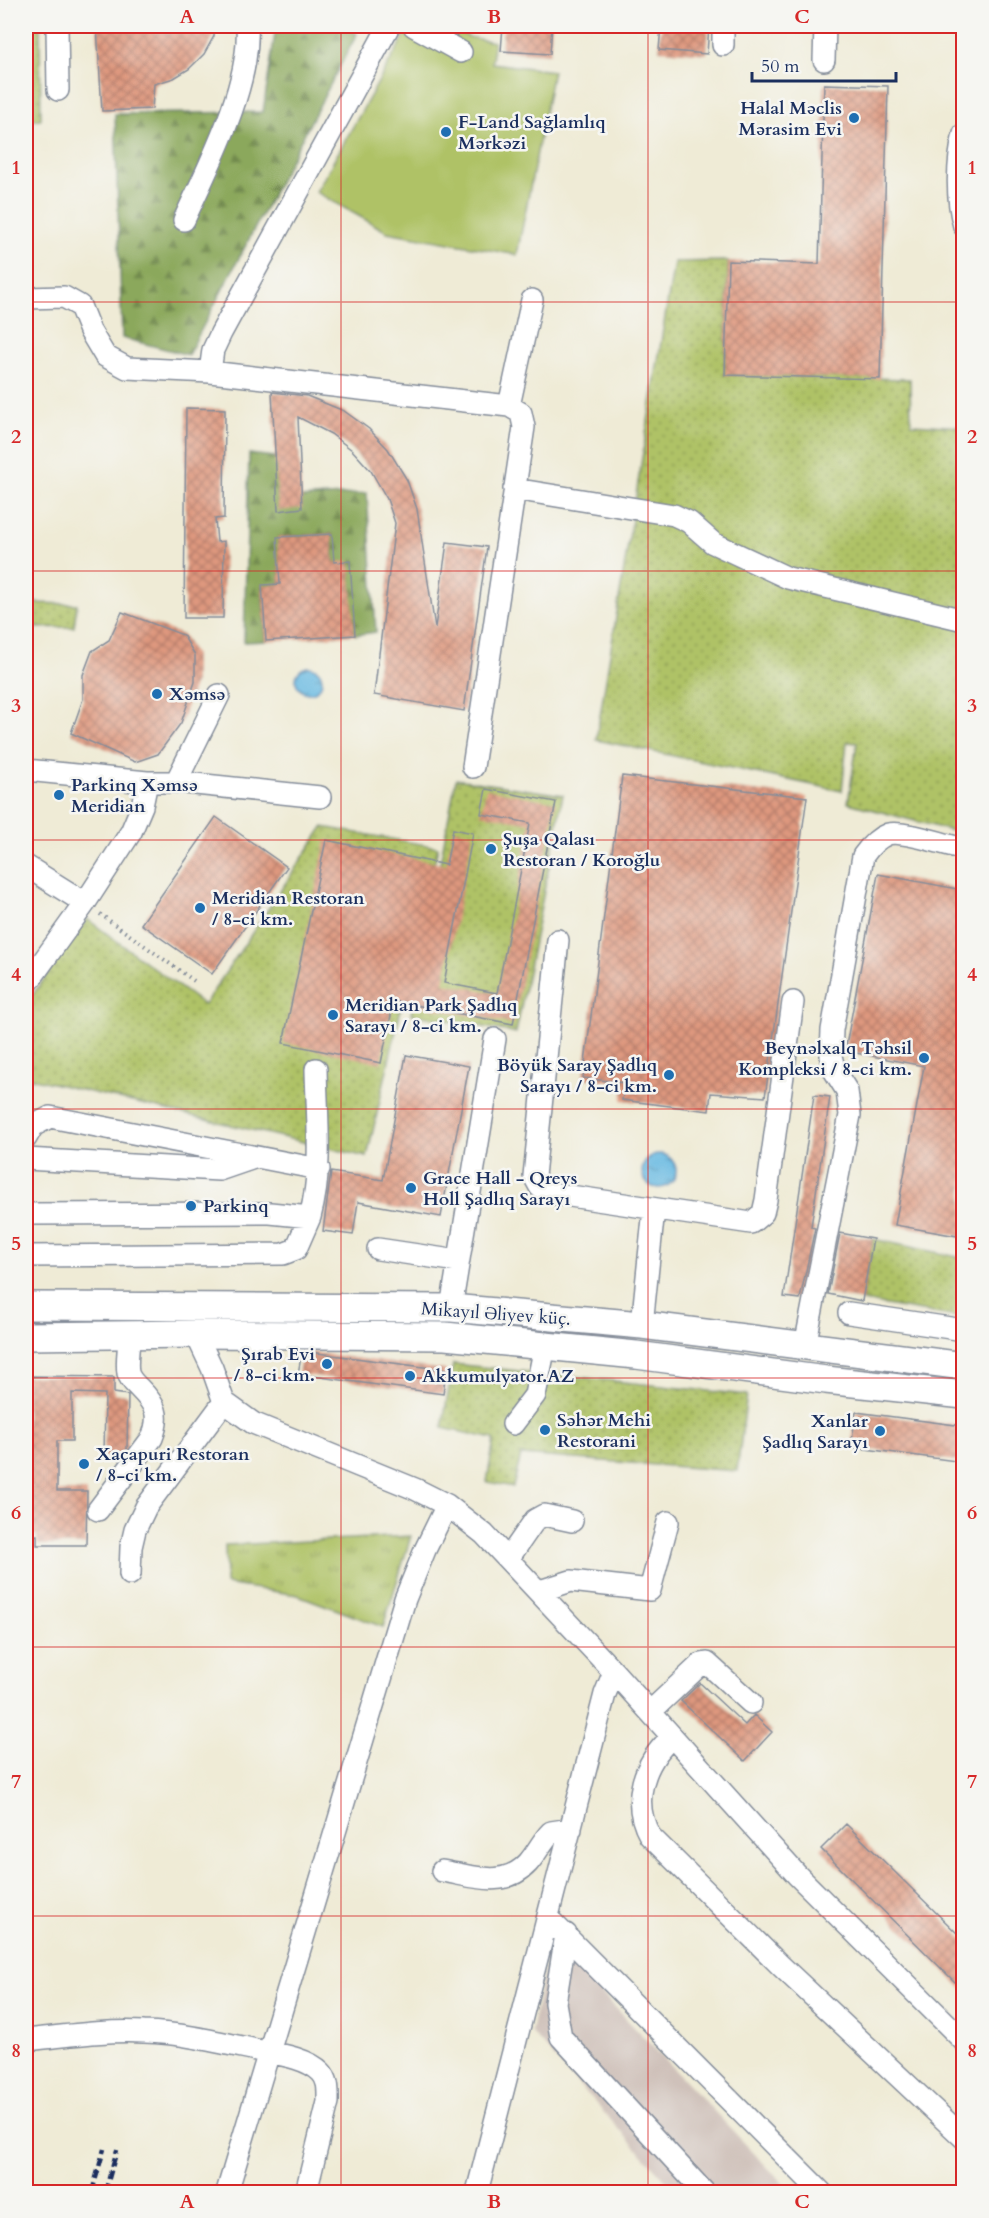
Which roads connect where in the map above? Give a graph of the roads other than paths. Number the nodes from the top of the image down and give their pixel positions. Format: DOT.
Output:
graph roads {
  1 [pos="57,26"];
  2 [pos="247,26"];
  3 [pos="389,26"];
  4 [pos="414,26"];
  5 [pos="825,26"];
  6 [pos="461,52"];
  7 [pos="825,60"];
  8 [pos="58,90"];
  9 [pos="963,134"];
  10 [pos="184,220"];
  11 [pos="963,226"];
  12 [pos="26,298"];
  13 [pos="532,300"];
  14 [pos="210,372"];
  15 [pos="509,406"];
  16 [pos="514,489"];
  17 [pos="963,620"];
  18 [pos="219,695"];
  19 [pos="473,767"];
  20 [pos="26,770"];
  21 [pos="147,782"];
  22 [pos="176,782"];
  23 [pos="320,797"];
  24 [pos="963,849"];
  25 [pos="26,866"];
  26 [pos="85,903"];
  27 [pos="558,940"];
  28 [pos="26,985"];
  29 [pos="793,1002"];
  30 [pos="495,1039"];
  31 [pos="316,1069"];
  32 [pos="26,1138"];
  33 [pos="256,1157"];
  34 [pos="26,1159"];
  35 [pos="319,1169"];
  36 [pos="654,1209"];
  37 [pos="26,1214"];
  38 [pos="310,1218"];
  39 [pos="378,1249"];
  40 [pos="26,1256"];
  41 [pos="458,1261"];
  42 [pos="26,1306"];
  43 [pos="451,1308"];
  44 [pos="849,1313"];
  45 [pos="642,1325"];
  46 [pos="963,1330"];
  47 [pos="196,1334"];
  48 [pos="26,1336"];
  49 [pos="129,1336"];
  50 [pos="545,1346"];
  51 [pos="805,1346"];
  52 [pos="963,1366"];
  53 [pos="957,1395"];
  54 [pos="224,1402"];
  55 [pos="513,1424"];
  56 [pos="447,1505"];
  57 [pos="98,1510"];
  58 [pos="573,1521"];
  59 [pos="668,1522"];
  60 [pos="508,1559"];
  61 [pos="130,1574"];
  62 [pos="540,1591"];
  63 [pos="614,1672"];
  64 [pos="751,1702"];
  65 [pos="650,1712"];
  66 [pos="672,1737"];
  67 [pos="571,1829"];
  68 [pos="442,1871"];
  69 [pos="548,1918"];
  70 [pos="566,1934"];
  71 [pos="26,2040"];
  72 [pos="963,2041"];
  73 [pos="270,2052"];
  74 [pos="963,2138"];
  75 [pos="227,2193"];
  76 [pos="306,2193"];
  77 [pos="477,2193"];
  78 [pos="704,2193"];
  79 [pos="821,2193"];
  1 -- 8 [label="lane"];
  2 -- 10 [label="lane"];
  3 -- 14 [label="lane"];
  4 -- 6 [label="lane"];
  5 -- 7 [label="lane"];
  9 -- 11 [label="lane"];
  12 -- 14 [label="lane"];
  13 -- 15 [label="lane"];
  14 -- 15 [label="lane"];
  15 -- 16 [label="lane"];
  16 -- 17 [label="lane"];
  16 -- 19 [label="lane"];
  18 -- 22 [label="lane"];
  20 -- 21 [label="lane"];
  21 -- 22 [label="lane"];
  21 -- 26 [label="lane"];
  22 -- 23 [label="lane"];
  24 -- 51 [label="lane"];
  25 -- 26 [label="lane"];
  26 -- 28 [label="lane"];
  27 -- 36 [label="lane"];
  29 -- 36 [label="lane"];
  30 -- 41 [label="lane"];
  31 -- 35 [label="lane"];
  32 -- 33 [label="lane"];
  33 -- 34 [label="lane"];
  33 -- 35 [label="lane"];
  35 -- 38 [label="lane"];
  36 -- 45 [label="lane"];
  37 -- 38 [label="lane"];
  38 -- 40 [label="lane"];
  39 -- 41 [label="lane"];
  41 -- 43 [label="lane"];
  42 -- 43 [label="main road, Mikayıl Əliyev küç."];
  43 -- 45 [label="main road, Mikayıl Əliyev küç."];
  44 -- 46 [label="lane"];
  45 -- 51 [label="main road, Mikayıl Əliyev küç."];
  47 -- 49 [label="main road"];
  47 -- 50 [label="main road"];
  47 -- 54 [label="lane"];
  48 -- 49 [label="main road"];
  49 -- 57 [label="lane"];
  50 -- 53 [label="main road"];
  50 -- 55 [label="lane"];
  51 -- 52 [label="main road, Mikayıl Əliyev küç."];
  54 -- 56 [label="lane"];
  54 -- 61 [label="lane"];
  56 -- 60 [label="lane"];
  56 -- 73 [label="lane"];
  58 -- 60 [label="lane"];
  59 -- 62 [label="lane"];
  60 -- 62 [label="lane"];
  62 -- 63 [label="lane"];
  63 -- 65 [label="lane"];
  63 -- 67 [label="lane"];
  64 -- 65 [label="lane"];
  65 -- 66 [label="lane"];
  66 -- 72 [label="lane"];
  66 -- 74 [label="lane"];
  67 -- 68 [label="lane"];
  67 -- 69 [label="lane"];
  69 -- 70 [label="lane"];
  69 -- 77 [label="lane"];
  70 -- 78 [label="lane"];
  70 -- 79 [label="lane"];
  71 -- 73 [label="lane"];
  73 -- 75 [label="lane"];
  73 -- 76 [label="lane"];
}
